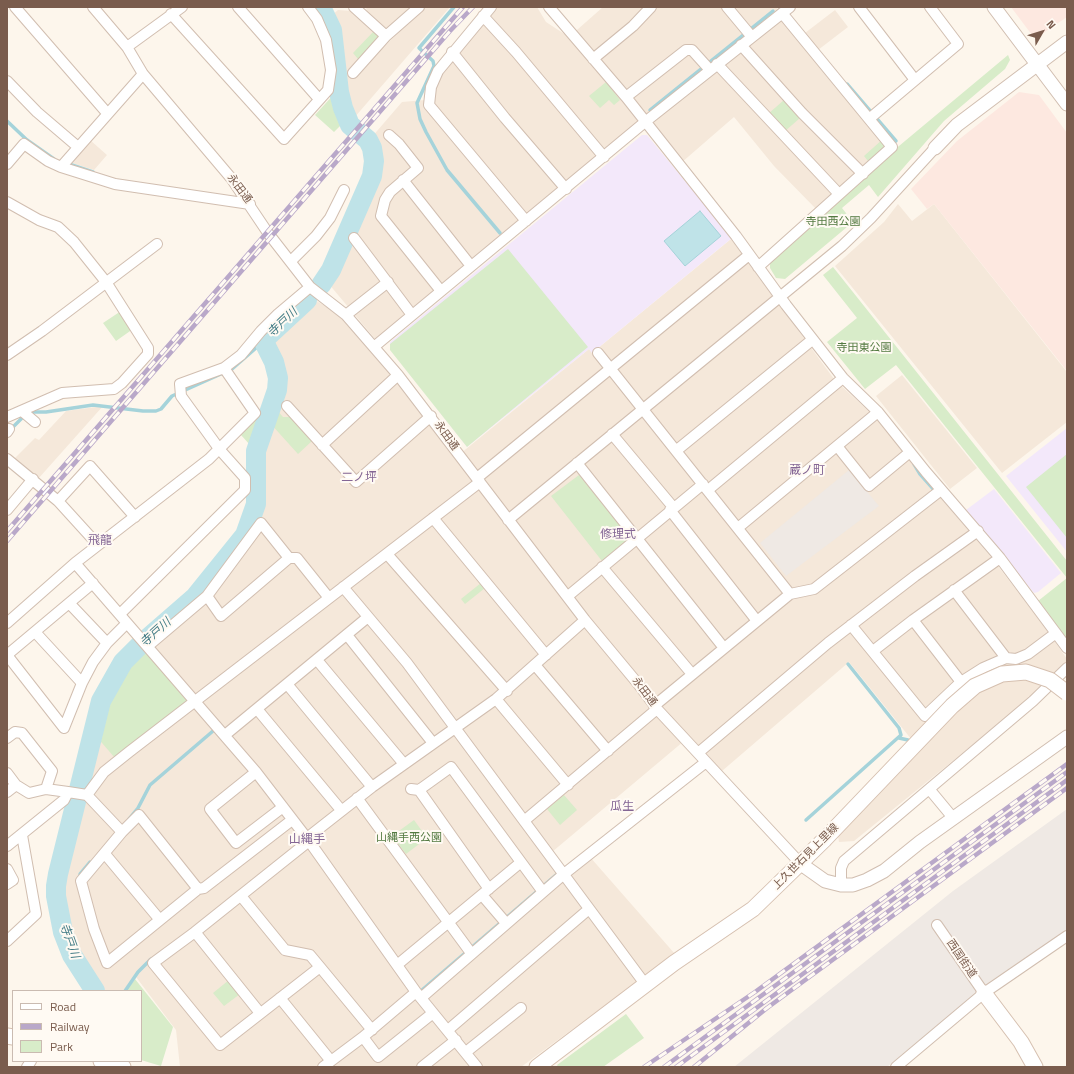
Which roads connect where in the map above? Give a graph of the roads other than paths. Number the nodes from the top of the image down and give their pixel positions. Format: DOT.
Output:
graph roads {
  1 [pos="15,7"];
  2 [pos="93,7"];
  3 [pos="238,7"];
  4 [pos="308,7"];
  5 [pos="354,7"];
  6 [pos="419,7"];
  7 [pos="491,7"];
  8 [pos="548,7"];
  9 [pos="651,7"];
  10 [pos="727,7"];
  11 [pos="859,7"];
  12 [pos="930,7"];
  13 [pos="994,7"];
  14 [pos="176,10"];
  15 [pos="786,10"];
  16 [pos="483,16"];
  17 [pos="386,36"];
  18 [pos="752,36"];
  19 [pos="1067,42"];
  20 [pos="741,45"];
  21 [pos="127,47"];
  22 [pos="452,52"];
  23 [pos="593,59"];
  24 [pos="1037,64"];
  25 [pos="713,67"];
  26 [pos="354,73"];
  27 [pos="143,74"];
  28 [pos="915,80"];
  29 [pos="7,81"];
  30 [pos="626,97"];
  31 [pos="319,99"];
  32 [pos="1067,104"];
  33 [pos="107,113"];
  34 [pos="869,119"];
  35 [pos="645,122"];
  36 [pos="389,135"];
  37 [pos="78,147"];
  38 [pos="935,148"];
  39 [pos="604,157"];
  40 [pos="7,164"];
  41 [pos="61,167"];
  42 [pos="863,174"];
  43 [pos="403,180"];
  44 [pos="566,189"];
  45 [pos="344,190"];
  46 [pos="839,194"];
  47 [pos="250,204"];
  48 [pos="9,205"];
  49 [pos="526,221"];
  50 [pos="354,238"];
  51 [pos="157,244"];
  52 [pos="749,255"];
  53 [pos="291,261"];
  54 [pos="471,266"];
  55 [pos="758,267"];
  56 [pos="106,282"];
  57 [pos="388,282"];
  58 [pos="310,287"];
  59 [pos="441,291"];
  60 [pos="780,297"];
  61 [pos="412,315"];
  62 [pos="346,316"];
  63 [pos="812,340"];
  64 [pos="375,346"];
  65 [pos="598,353"];
  66 [pos="7,355"];
  67 [pos="224,368"];
  68 [pos="611,368"];
  69 [pos="398,375"];
  70 [pos="843,378"];
  71 [pos="287,406"];
  72 [pos="643,408"];
  73 [pos="22,411"];
  74 [pos="878,412"];
  75 [pos="430,416"];
  76 [pos="7,417"];
  77 [pos="35,422"];
  78 [pos="612,434"];
  79 [pos="322,445"];
  80 [pos="837,446"];
  81 [pos="220,450"];
  82 [pos="677,450"];
  83 [pos="910,452"];
  84 [pos="7,459"];
  85 [pos="577,463"];
  86 [pos="33,479"];
  87 [pos="478,480"];
  88 [pos="705,487"];
  89 [pos="941,490"];
  90 [pos="58,501"];
  91 [pos="671,509"];
  92 [pos="7,510"];
  93 [pos="135,517"];
  94 [pos="433,518"];
  95 [pos="508,520"];
  96 [pos="739,527"];
  97 [pos="978,531"];
  98 [pos="636,538"];
  99 [pos="98,545"];
  100 [pos="387,554"];
  101 [pos="289,558"];
  102 [pos="1000,558"];
  103 [pos="75,563"];
  104 [pos="602,567"];
  105 [pos="93,583"];
  106 [pos="343,587"];
  107 [pos="954,590"];
  108 [pos="790,594"];
  109 [pos="207,596"];
  110 [pos="568,596"];
  111 [pos="329,598"];
  112 [pos="69,603"];
  113 [pos="120,614"];
  114 [pos="368,617"];
  115 [pos="585,620"];
  116 [pos="913,620"];
  117 [pos="757,621"];
  118 [pos="127,622"];
  119 [pos="7,623"];
  120 [pos="851,625"];
  121 [pos="35,632"];
  122 [pos="1056,633"];
  123 [pos="347,635"];
  124 [pos="145,642"];
  125 [pos="107,643"];
  126 [pos="724,648"];
  127 [pos="1067,648"];
  128 [pos="873,651"];
  129 [pos="546,655"];
  130 [pos="1006,658"];
  131 [pos="317,660"];
  132 [pos="535,665"];
  133 [pos="1067,668"];
  134 [pos="692,674"];
  135 [pos="962,682"];
  136 [pos="82,683"];
  137 [pos="288,684"];
  138 [pos="506,691"];
  139 [pos="1067,693"];
  140 [pos="496,699"];
  141 [pos="194,703"];
  142 [pos="656,708"];
  143 [pos="257,709"];
  144 [pos="455,729"];
  145 [pos="225,736"];
  146 [pos="1067,737"];
  147 [pos="7,738"];
  148 [pos="433,743"];
  149 [pos="608,751"];
  150 [pos="698,753"];
  151 [pos="706,762"];
  152 [pos="404,764"];
  153 [pos="256,772"];
  154 [pos="7,773"];
  155 [pos="16,785"];
  156 [pos="568,785"];
  157 [pos="372,787"];
  158 [pos="46,790"];
  159 [pos="930,790"];
  160 [pos="7,792"];
  161 [pos="78,794"];
  162 [pos="357,798"];
  163 [pos="283,807"];
  164 [pos="341,810"];
  165 [pos="954,819"];
  166 [pos="292,820"];
  167 [pos="524,821"];
  168 [pos="122,832"];
  169 [pos="22,835"];
  170 [pos="308,839"];
  171 [pos="7,846"];
  172 [pos="105,854"];
  173 [pos="520,863"];
  174 [pos="801,864"];
  175 [pos="7,869"];
  176 [pos="564,874"];
  177 [pos="7,884"];
  178 [pos="841,885"];
  179 [pos="198,889"];
  180 [pos="485,892"];
  181 [pos="543,892"];
  182 [pos="241,896"];
  183 [pos="589,909"];
  184 [pos="160,920"];
  185 [pos="448,922"];
  186 [pos="506,923"];
  187 [pos="937,925"];
  188 [pos="195,932"];
  189 [pos="1067,936"];
  190 [pos="7,941"];
  191 [pos="471,953"];
  192 [pos="397,965"];
  193 [pos="320,967"];
  194 [pos="645,984"];
  195 [pos="984,993"];
  196 [pos="419,995"];
  197 [pos="280,998"];
  198 [pos="521,1008"];
  199 [pos="433,1013"];
  200 [pos="260,1014"];
  201 [pos="372,1030"];
  202 [pos="448,1030"];
  203 [pos="363,1038"];
  204 [pos="456,1040"];
  205 [pos="466,1052"];
  206 [pos="332,1061"];
  207 [pos="323,1067"];
  208 [pos="422,1067"];
  209 [pos="477,1067"];
  210 [pos="537,1067"];
  211 [pos="896,1067"];
  212 [pos="1035,1067"];
  1 -- 33 [label="street"];
  2 -- 21 [label="street, 永田通"];
  3 -- 31 [label="street"];
  4 -- 31 [label="street"];
  5 -- 17 [label="street"];
  6 -- 17 [label="street"];
  7 -- 16 [label="street"];
  8 -- 23 [label="street"];
  9 -- 23 [label="street"];
  10 -- 18 [label="street"];
  11 -- 28 [label="street"];
  12 -- 28 [label="street"];
  13 -- 24 [label="street"];
  14 -- 21 [label="street"];
  14 -- 31 [label="street"];
  15 -- 18 [label="street"];
  15 -- 34 [label="street"];
  16 -- 22 [label="street"];
  16 -- 39 [label="street"];
  17 -- 26 [label="street"];
  18 -- 20 [label="street"];
  19 -- 24 [label="street"];
  20 -- 25 [label="street"];
  20 -- 42 [label="street"];
  21 -- 27 [label="street, 永田通"];
  22 -- 44 [label="street"];
  22 -- 49 [label="street"];
  23 -- 30 [label="street"];
  24 -- 32 [label="street"];
  24 -- 38 [label="street"];
  25 -- 30 [label="street"];
  25 -- 35 [label="street"];
  25 -- 46 [label="street"];
  27 -- 33 [label="street"];
  27 -- 47 [label="street, 永田通"];
  28 -- 34 [label="street"];
  29 -- 37 [label="street"];
  30 -- 35 [label="street"];
  33 -- 37 [label="street"];
  34 -- 42 [label="street"];
  35 -- 39 [label="street"];
  35 -- 52 [label="street"];
  36 -- 43 [label="street"];
  37 -- 41 [label="street"];
  38 -- 60 [label="street"];
  39 -- 44 [label="street"];
  40 -- 41 [label="street"];
  41 -- 47 [label="street"];
  42 -- 46 [label="street"];
  43 -- 54 [label="street"];
  43 -- 59 [label="street"];
  44 -- 49 [label="street"];
  45 -- 53 [label="street"];
  46 -- 55 [label="street"];
  47 -- 53 [label="street, 永田通"];
  48 -- 56 [label="street"];
  49 -- 54 [label="street"];
  50 -- 57 [label="street"];
  51 -- 56 [label="street"];
  52 -- 55 [label="street"];
  52 -- 68 [label="street"];
  53 -- 58 [label="street, 永田通"];
  54 -- 59 [label="street"];
  55 -- 60 [label="street"];
  56 -- 66 [label="street"];
  56 -- 73 [label="street"];
  57 -- 61 [label="street"];
  57 -- 62 [label="street"];
  58 -- 62 [label="street, 永田通"];
  58 -- 67 [label="street"];
  59 -- 61 [label="street"];
  60 -- 63 [label="street"];
  60 -- 72 [label="street"];
  61 -- 64 [label="street"];
  62 -- 64 [label="street, 永田通"];
  63 -- 70 [label="street"];
  63 -- 82 [label="street"];
  64 -- 69 [label="street, 永田通"];
  65 -- 68 [label="street"];
  67 -- 81 [label="street"];
  67 -- 81 [label="street"];
  68 -- 72 [label="street"];
  68 -- 87 [label="street"];
  69 -- 75 [label="street, 永田通"];
  69 -- 79 [label="street"];
  70 -- 74 [label="street"];
  70 -- 88 [label="street"];
  71 -- 79 [label="street"];
  72 -- 78 [label="street"];
  72 -- 82 [label="street"];
  73 -- 76 [label="street"];
  73 -- 77 [label="street"];
  74 -- 80 [label="street"];
  74 -- 83 [label="street"];
  75 -- 79 [label="street"];
  75 -- 87 [label="street, 永田通"];
  78 -- 85 [label="street"];
  78 -- 91 [label="street"];
  80 -- 83 [label="street"];
  80 -- 96 [label="street"];
  81 -- 93 [label="street"];
  81 -- 113 [label="street"];
  82 -- 88 [label="street"];
  83 -- 89 [label="street"];
  84 -- 86 [label="street"];
  85 -- 95 [label="street"];
  85 -- 98 [label="street"];
  86 -- 90 [label="street"];
  86 -- 92 [label="street"];
  87 -- 94 [label="street"];
  87 -- 95 [label="street, 永田通"];
  88 -- 91 [label="street"];
  88 -- 96 [label="street"];
  89 -- 97 [label="street"];
  89 -- 108 [label="street"];
  90 -- 93 [label="street"];
  90 -- 99 [label="street"];
  91 -- 98 [label="street"];
  91 -- 117 [label="street"];
  93 -- 99 [label="street"];
  94 -- 100 [label="street"];
  94 -- 129 [label="street"];
  95 -- 110 [label="street, 永田通"];
  96 -- 108 [label="street"];
  97 -- 102 [label="street"];
  97 -- 120 [label="street"];
  98 -- 104 [label="street"];
  98 -- 126 [label="street"];
  99 -- 103 [label="street"];
  100 -- 106 [label="street"];
  100 -- 138 [label="street"];
  101 -- 109 [label="street"];
  101 -- 109 [label="street"];
  101 -- 111 [label="street"];
  102 -- 107 [label="street"];
  102 -- 122 [label="street"];
  103 -- 105 [label="street"];
  103 -- 119 [label="street"];
  104 -- 110 [label="street"];
  104 -- 134 [label="street"];
  105 -- 112 [label="street"];
  105 -- 113 [label="street"];
  106 -- 111 [label="street"];
  106 -- 114 [label="street"];
  107 -- 116 [label="street"];
  107 -- 130 [label="street"];
  108 -- 117 [label="street"];
  109 -- 124 [label="street"];
  110 -- 115 [label="street, 永田通"];
  111 -- 141 [label="street"];
  112 -- 121 [label="street"];
  112 -- 125 [label="street"];
  113 -- 118 [label="street"];
  114 -- 123 [label="street"];
  114 -- 144 [label="street"];
  115 -- 129 [label="street"];
  115 -- 142 [label="street, 永田通"];
  116 -- 128 [label="street"];
  116 -- 135 [label="street"];
  117 -- 126 [label="street"];
  118 -- 124 [label="street"];
  118 -- 125 [label="street"];
  120 -- 128 [label="street"];
  120 -- 150 [label="street"];
  121 -- 136 [label="street"];
  121 -- 136 [label="street"];
  122 -- 127 [label="street"];
  122 -- 130 [label="street"];
  123 -- 131 [label="street"];
  123 -- 148 [label="street"];
  124 -- 141 [label="street"];
  125 -- 136 [label="street"];
  126 -- 134 [label="street"];
  128 -- 135 [label="street"];
  129 -- 132 [label="street"];
  130 -- 135 [label="street"];
  131 -- 137 [label="street"];
  131 -- 152 [label="street"];
  132 -- 138 [label="street"];
  132 -- 149 [label="street"];
  133 -- 159 [label="street"];
  134 -- 142 [label="street"];
  137 -- 143 [label="street"];
  137 -- 157 [label="street"];
  138 -- 140 [label="street"];
  139 -- 174 [label="main road, 上久世石見上里線, bridge"];
  140 -- 144 [label="street"];
  140 -- 156 [label="street"];
  141 -- 145 [label="street"];
  141 -- 161 [label="street"];
  142 -- 149 [label="street"];
  142 -- 150 [label="street, 永田通"];
  143 -- 145 [label="street"];
  143 -- 164 [label="street"];
  144 -- 148 [label="street"];
  144 -- 167 [label="street"];
  145 -- 153 [label="street"];
  146 -- 165 [label="street"];
  147 -- 158 [label="street"];
  148 -- 152 [label="street"];
  149 -- 156 [label="street"];
  150 -- 151 [label="street, 永田通"];
  151 -- 174 [label="street, 永田通"];
  151 -- 176 [label="street"];
  152 -- 157 [label="street"];
  153 -- 163 [label="street"];
  153 -- 163 [label="street"];
  154 -- 155 [label="street"];
  155 -- 158 [label="street"];
  155 -- 160 [label="street"];
  156 -- 167 [label="street"];
  157 -- 162 [label="street"];
  158 -- 161 [label="street"];
  159 -- 165 [label="street"];
  159 -- 178 [label="street"];
  161 -- 168 [label="street"];
  161 -- 169 [label="street"];
  162 -- 164 [label="street"];
  162 -- 185 [label="street"];
  163 -- 166 [label="street"];
  164 -- 170 [label="street"];
  165 -- 178 [label="street"];
  166 -- 170 [label="street"];
  166 -- 179 [label="street"];
  167 -- 176 [label="street"];
  168 -- 172 [label="street"];
  168 -- 179 [label="street"];
  169 -- 171 [label="street"];
  169 -- 190 [label="street"];
  170 -- 182 [label="street"];
  170 -- 192 [label="street"];
  172 -- 184 [label="street"];
  172 -- 184 [label="street"];
  173 -- 180 [label="street"];
  173 -- 180 [label="street"];
  173 -- 181 [label="street"];
  174 -- 178 [label="street"];
  174 -- 194 [label="main road, 上久世石見上里線"];
  175 -- 177 [label="street"];
  176 -- 181 [label="street"];
  176 -- 183 [label="street"];
  179 -- 184 [label="street"];
  180 -- 185 [label="street"];
  180 -- 186 [label="street"];
  181 -- 186 [label="street"];
  182 -- 188 [label="street"];
  182 -- 193 [label="street"];
  183 -- 194 [label="street"];
  183 -- 202 [label="street"];
  185 -- 191 [label="street"];
  185 -- 192 [label="street"];
  186 -- 191 [label="street"];
  187 -- 195 [label="street, 西国街道"];
  188 -- 200 [label="street"];
  188 -- 200 [label="street"];
  189 -- 195 [label="street"];
  191 -- 196 [label="street"];
  192 -- 196 [label="street"];
  193 -- 197 [label="street"];
  193 -- 201 [label="street"];
  194 -- 210 [label="main road, 上久世石見上里線"];
  195 -- 211 [label="street"];
  195 -- 212 [label="main road"];
  196 -- 199 [label="street"];
  196 -- 201 [label="street"];
  197 -- 200 [label="street"];
  197 -- 206 [label="street"];
  198 -- 205 [label="street"];
  199 -- 202 [label="street"];
  199 -- 203 [label="street"];
  201 -- 203 [label="street"];
  202 -- 204 [label="street"];
  203 -- 206 [label="street"];
  204 -- 205 [label="street"];
  204 -- 208 [label="street"];
  205 -- 209 [label="street"];
  206 -- 207 [label="street"];
}
